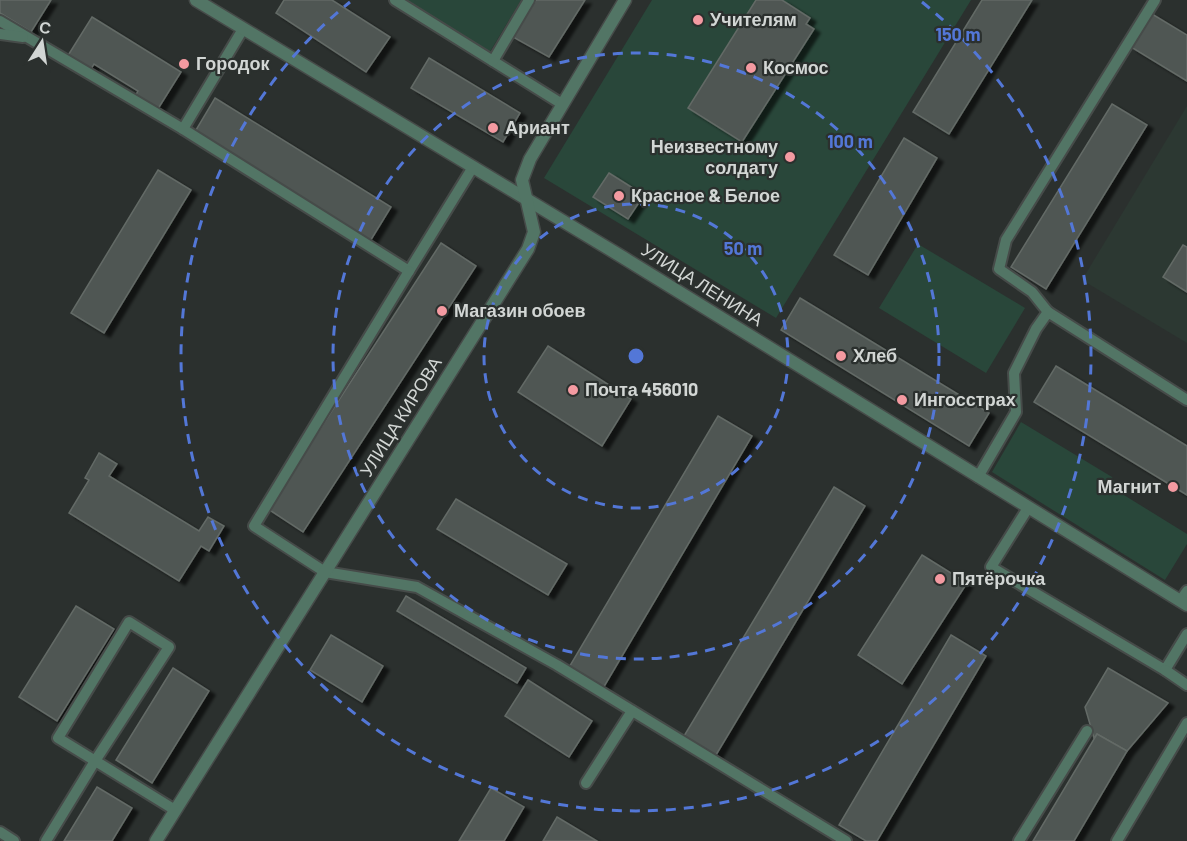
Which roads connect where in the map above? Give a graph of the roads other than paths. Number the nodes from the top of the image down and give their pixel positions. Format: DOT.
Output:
graph roads {
  1 [pos="196,0"];
  2 [pos="394,0"];
  3 [pos="529,0"];
  4 [pos="625,0"];
  5 [pos="1155,0"];
  6 [pos="0,21"];
  7 [pos="243,29"];
  8 [pos="0,34"];
  9 [pos="26,37"];
  10 [pos="493,61"];
  11 [pos="562,104"];
  12 [pos="183,129"];
  13 [pos="473,167"];
  14 [pos="526,199"];
  15 [pos="409,271"];
  16 [pos="1048,312"];
  17 [pos="1187,400"];
  18 [pos="978,477"];
  19 [pos="1028,508"];
  20 [pos="325,572"];
  21 [pos="1185,599"];
  22 [pos="1187,634"];
  23 [pos="1164,670"];
  24 [pos="1187,685"];
  25 [pos="632,711"];
  26 [pos="1187,723"];
  27 [pos="1087,731"];
  28 [pos="95,760"];
  29 [pos="586,783"];
  30 [pos="175,810"];
  31 [pos="0,832"];
  32 [pos="14,841"];
  33 [pos="46,841"];
  34 [pos="156,841"];
  35 [pos="846,841"];
  36 [pos="1019,841"];
  37 [pos="1117,841"];
  1 -- 7 [label="street, УЛИЦА ЛЕНИНА"];
  2 -- 10 [label="lane"];
  3 -- 10 [label="lane"];
  4 -- 11 [label="street, УЛИЦА КИРОВА"];
  5 -- 16 [label="lane"];
  6 -- 9 [label="lane"];
  7 -- 12 [label="lane"];
  7 -- 13 [label="street, УЛИЦА ЛЕНИНА"];
  8 -- 9 [label="lane"];
  9 -- 12 [label="lane"];
  10 -- 11 [label="lane"];
  11 -- 14 [label="street, УЛИЦА КИРОВА"];
  12 -- 15 [label="lane"];
  13 -- 14 [label="street, УЛИЦА ЛЕНИНА"];
  13 -- 15 [label="lane"];
  14 -- 18 [label="street, УЛИЦА ЛЕНИНА"];
  14 -- 20 [label="street, УЛИЦА КИРОВА"];
  15 -- 20 [label="lane"];
  16 -- 17 [label="lane"];
  16 -- 18 [label="lane"];
  18 -- 19 [label="street, УЛИЦА ЛЕНИНА"];
  19 -- 21 [label="street, УЛИЦА ЛЕНИНА"];
  19 -- 23 [label="lane"];
  20 -- 25 [label="lane"];
  20 -- 30 [label="street, УЛИЦА КИРОВА"];
  22 -- 23 [label="lane"];
  23 -- 24 [label="lane"];
  25 -- 29 [label="lane"];
  25 -- 35 [label="lane"];
  26 -- 37 [label="lane"];
  27 -- 36 [label="lane"];
  28 -- 28 [label="lane"];
  28 -- 30 [label="lane"];
  28 -- 33 [label="lane"];
  30 -- 34 [label="street, УЛИЦА КИРОВА"];
  31 -- 32 [label="lane"];
}
